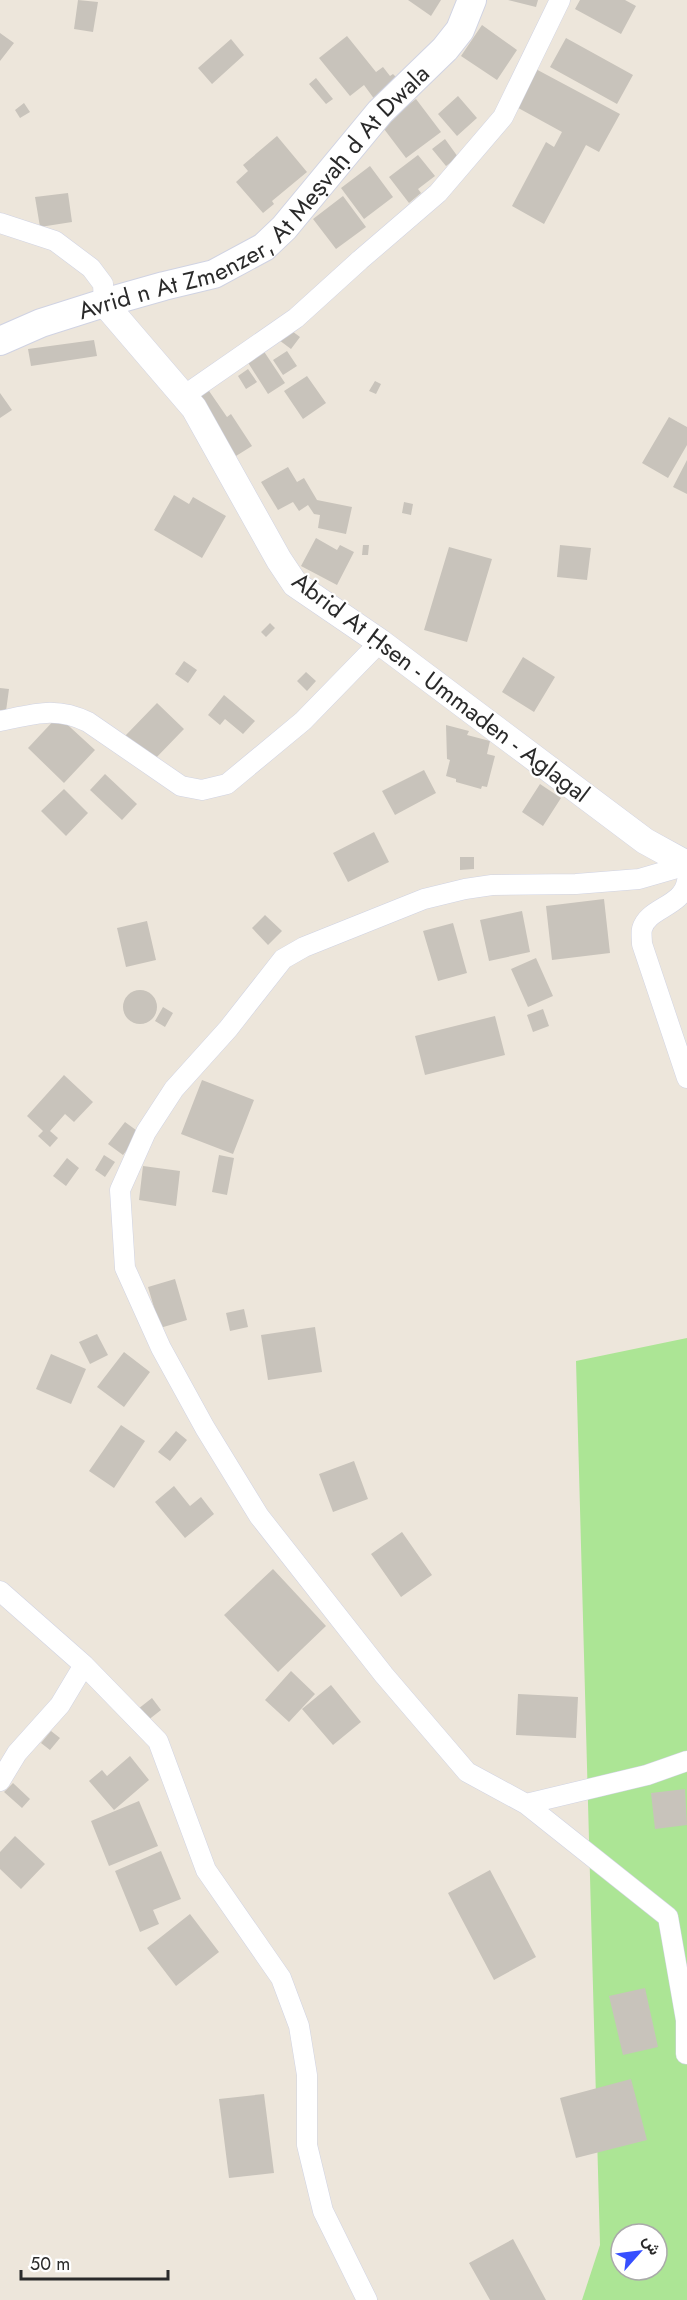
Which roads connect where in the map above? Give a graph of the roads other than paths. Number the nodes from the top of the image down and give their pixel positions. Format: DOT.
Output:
graph roads {
  1 [pos="472,0"];
  2 [pos="560,0"];
  3 [pos="0,223"];
  4 [pos="104,303"];
  5 [pos="0,341"];
  6 [pos="185,395"];
  7 [pos="380,642"];
  8 [pos="0,722"];
  9 [pos="687,864"];
  10 [pos="687,881"];
  11 [pos="687,1078"];
  12 [pos="0,1590"];
  13 [pos="84,1665"];
  14 [pos="687,1761"];
  15 [pos="0,1781"];
  16 [pos="526,1804"];
  17 [pos="686,2054"];
  18 [pos="367,2300"];
  1 -- 4 [label="main road, Avrid n At Zmenzer, At Meṣvaḥ d At Dwala"];
  2 -- 6 [label="street"];
  3 -- 4 [label="street"];
  4 -- 5 [label="main road, Avrid n At Zmenzer, At Meṣvaḥ d At Dwala"];
  4 -- 6 [label="street, Abrid At Ḥsen - Ummaden - Aglagal"];
  6 -- 7 [label="street, Abrid At Ḥsen - Ummaden - Aglagal"];
  7 -- 8 [label="street"];
  7 -- 9 [label="street, Abrid At Ḥsen - Ummaden - Aglagal"];
  9 -- 16 [label="street"];
  10 -- 11 [label="street"];
  12 -- 13 [label="street"];
  13 -- 15 [label="street"];
  13 -- 18 [label="street"];
  14 -- 16 [label="street"];
  16 -- 17 [label="street"];
}
